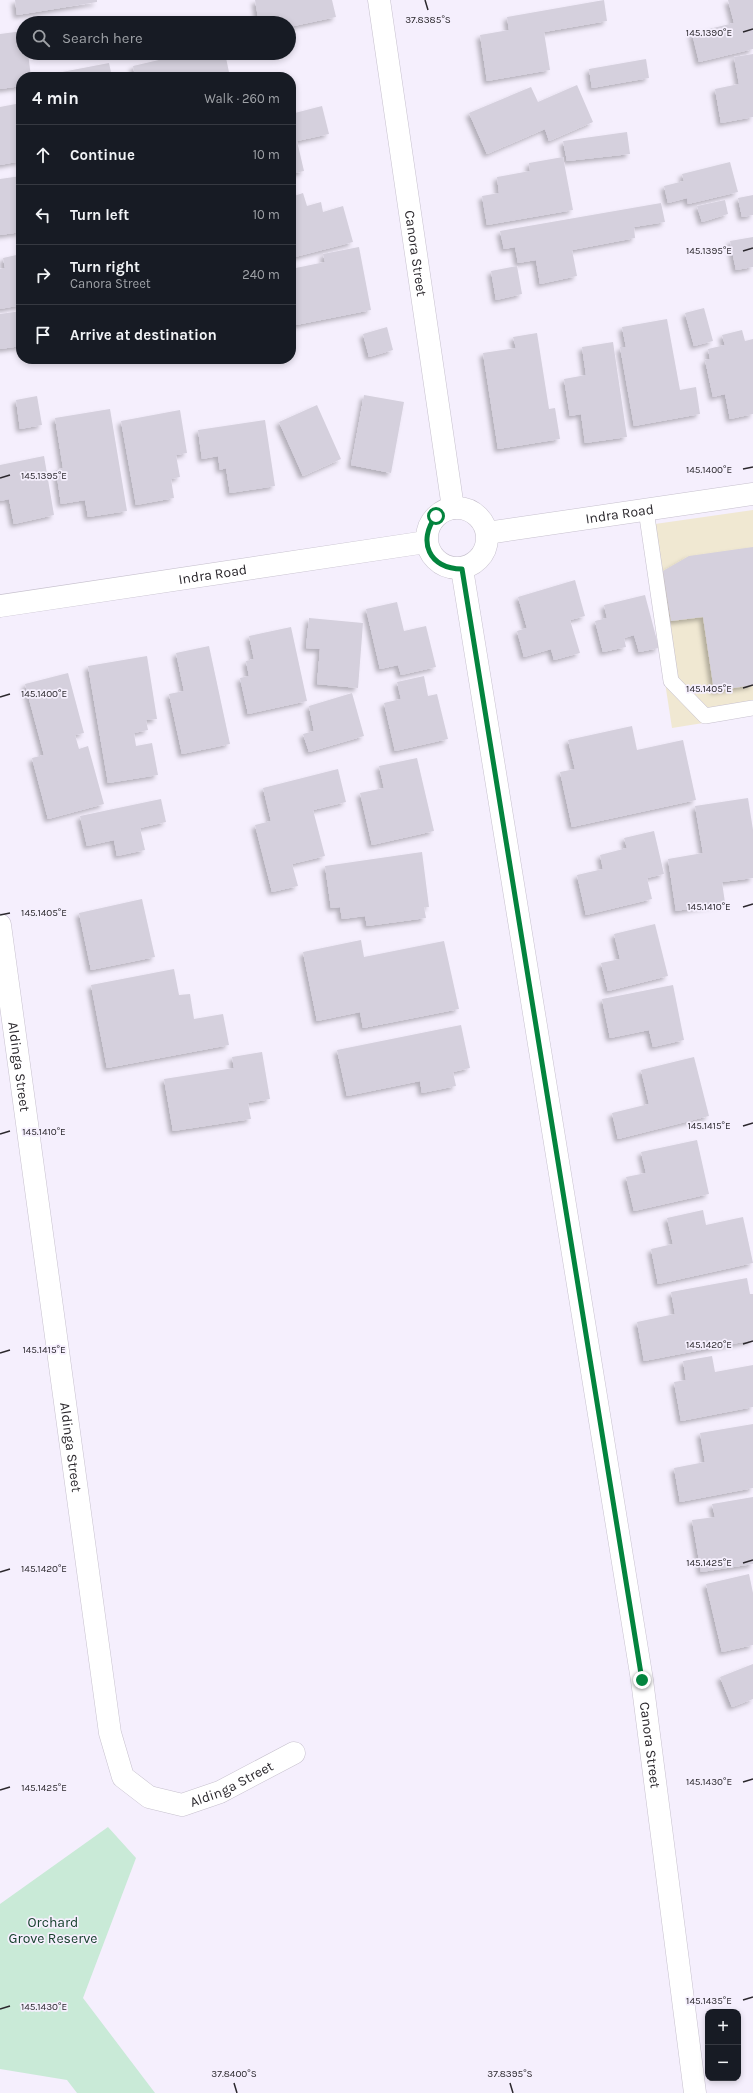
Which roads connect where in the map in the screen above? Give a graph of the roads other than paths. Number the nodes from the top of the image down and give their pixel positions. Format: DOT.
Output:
graph roads {
  1 [pos="379,0"];
  2 [pos="753,494"];
  3 [pos="453,508"];
  4 [pos="646,510"];
  5 [pos="487,533"];
  6 [pos="426,542"];
  7 [pos="462,569"];
  8 [pos="0,606"];
  9 [pos="753,708"];
  10 [pos="0,925"];
  11 [pos="294,1753"];
  12 [pos="695,2093"];
  1 -- 3 [label="street, Canora Street"];
  2 -- 4 [label="street, Indra Road"];
  3 -- 5 [label="street"];
  3 -- 6 [label="street"];
  4 -- 5 [label="street, Indra Road"];
  4 -- 9 [label="lane"];
  5 -- 7 [label="street"];
  6 -- 7 [label="street"];
  6 -- 8 [label="street, Indra Road"];
  7 -- 12 [label="street, Canora Street"];
  10 -- 11 [label="street, Aldinga Street"];
}
